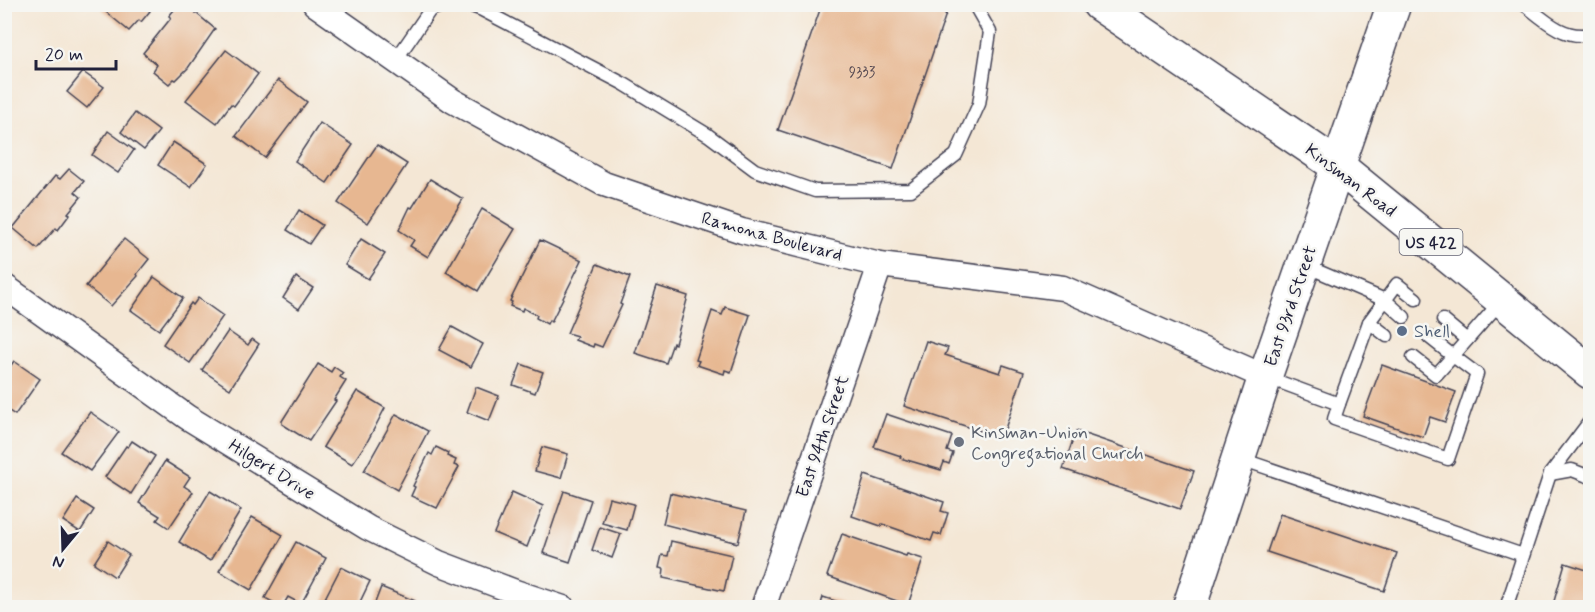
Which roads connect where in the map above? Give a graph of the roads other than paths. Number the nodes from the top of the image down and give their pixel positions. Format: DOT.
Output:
graph roads {
  1 [pos="315,4"];
  2 [pos="447,4"];
  3 [pos="466,4"];
  4 [pos="974,4"];
  5 [pos="1099,4"];
  6 [pos="1394,4"];
  7 [pos="1524,4"];
  8 [pos="1590,34"];
  9 [pos="395,61"];
  10 [pos="1339,167"];
  11 [pos="880,265"];
  12 [pos="1305,265"];
  13 [pos="4,286"];
  14 [pos="1416,299"];
  15 [pos="1385,300"];
  16 [pos="1502,300"];
  17 [pos="1404,317"];
  18 [pos="1443,320"];
  19 [pos="1369,322"];
  20 [pos="1387,336"];
  21 [pos="1429,337"];
  22 [pos="1467,340"];
  23 [pos="1454,356"];
  24 [pos="1413,357"];
  25 [pos="1590,372"];
  26 [pos="1265,376"];
  27 [pos="1339,404"];
  28 [pos="1590,421"];
  29 [pos="1238,458"];
  30 [pos="1550,474"];
  31 [pos="1590,477"];
  32 [pos="1523,555"];
  33 [pos="563,608"];
  34 [pos="763,608"];
  35 [pos="1189,608"];
  36 [pos="1506,608"];
  1 -- 9 [label="street, Ramona Boulevard"];
  2 -- 9 [label="lane"];
  3 -- 4 [label="lane"];
  5 -- 10 [label="main road, Kinsman Road / US 422"];
  6 -- 10 [label="main road, East 93rd Street"];
  7 -- 8 [label="lane"];
  9 -- 11 [label="street, Ramona Boulevard"];
  10 -- 12 [label="main road, East 93rd Street"];
  10 -- 16 [label="main road, Kinsman Road / US 422"];
  11 -- 26 [label="street, Ramona Boulevard"];
  11 -- 34 [label="street, East 94th Street"];
  12 -- 15 [label="lane"];
  12 -- 26 [label="main road, East 93rd Street"];
  13 -- 33 [label="street, Hilgert Drive"];
  14 -- 15 [label="lane"];
  15 -- 17 [label="lane"];
  15 -- 19 [label="lane"];
  16 -- 22 [label="lane"];
  16 -- 25 [label="main road, Kinsman Road / US 422"];
  18 -- 22 [label="lane"];
  19 -- 20 [label="lane"];
  19 -- 27 [label="lane"];
  21 -- 23 [label="lane"];
  22 -- 23 [label="lane"];
  23 -- 24 [label="lane"];
  23 -- 27 [label="lane"];
  26 -- 27 [label="lane"];
  26 -- 29 [label="main road, East 93rd Street"];
  28 -- 30 [label="lane"];
  29 -- 32 [label="lane"];
  29 -- 35 [label="main road, East 93rd Street"];
  30 -- 31 [label="lane"];
  30 -- 32 [label="lane"];
  32 -- 36 [label="lane"];
}
